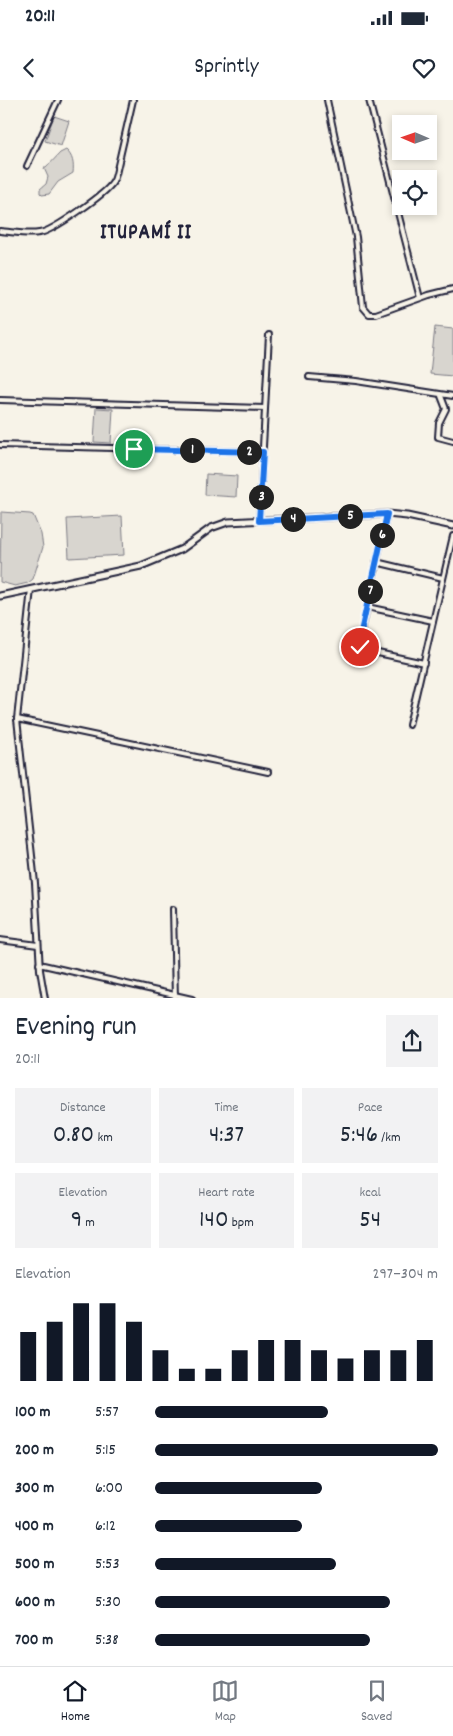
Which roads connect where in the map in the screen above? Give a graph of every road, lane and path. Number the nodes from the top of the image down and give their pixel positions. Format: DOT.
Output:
graph roads {
  1 [pos="58,100"];
  2 [pos="133,100"];
  3 [pos="327,100"];
  4 [pos="369,100"];
  5 [pos="28,166"];
  6 [pos="0,231"];
  7 [pos="453,289"];
  8 [pos="420,298"];
  9 [pos="269,335"];
  10 [pos="309,377"];
  11 [pos="441,396"];
  12 [pos="453,396"];
  13 [pos="0,400"];
  14 [pos="266,408"];
  15 [pos="453,441"];
  16 [pos="0,445"];
  17 [pos="263,452"];
  18 [pos="387,514"];
  19 [pos="259,521"];
  20 [pos="453,526"];
  21 [pos="453,536"];
  22 [pos="376,562"];
  23 [pos="443,578"];
  24 [pos="31,590"];
  25 [pos="0,596"];
  26 [pos="366,607"];
  27 [pos="433,621"];
  28 [pos="424,663"];
  29 [pos="17,719"];
  30 [pos="409,725"];
  31 [pos="268,772"];
  32 [pos="173,909"];
  33 [pos="0,940"];
  34 [pos="38,945"];
  35 [pos="39,964"];
  36 [pos="175,997"];
  37 [pos="46,998"];
  38 [pos="192,998"];
  1 -- 5 [label="street"];
  2 -- 6 [label="street"];
  3 -- 8 [label="street"];
  4 -- 8 [label="street"];
  7 -- 8 [label="street"];
  9 -- 14 [label="street"];
  10 -- 11 [label="street"];
  11 -- 12 [label="street"];
  11 -- 15 [label="street"];
  13 -- 14 [label="street"];
  14 -- 17 [label="street"];
  16 -- 17 [label="street"];
  17 -- 19 [label="street"];
  18 -- 19 [label="street"];
  18 -- 20 [label="street"];
  18 -- 22 [label="street"];
  19 -- 24 [label="street"];
  21 -- 23 [label="street"];
  22 -- 23 [label="street"];
  22 -- 26 [label="street"];
  23 -- 27 [label="street"];
  24 -- 25 [label="street"];
  24 -- 29 [label="street"];
  26 -- 27 [label="street"];
  26 -- 28 [label="street"];
  27 -- 28 [label="street"];
  28 -- 30 [label="street"];
  29 -- 31 [label="street"];
  29 -- 34 [label="street"];
  32 -- 36 [label="street"];
  33 -- 34 [label="street"];
  34 -- 35 [label="street"];
  35 -- 36 [label="street"];
  35 -- 37 [label="street"];
  36 -- 38 [label="street"];
}
